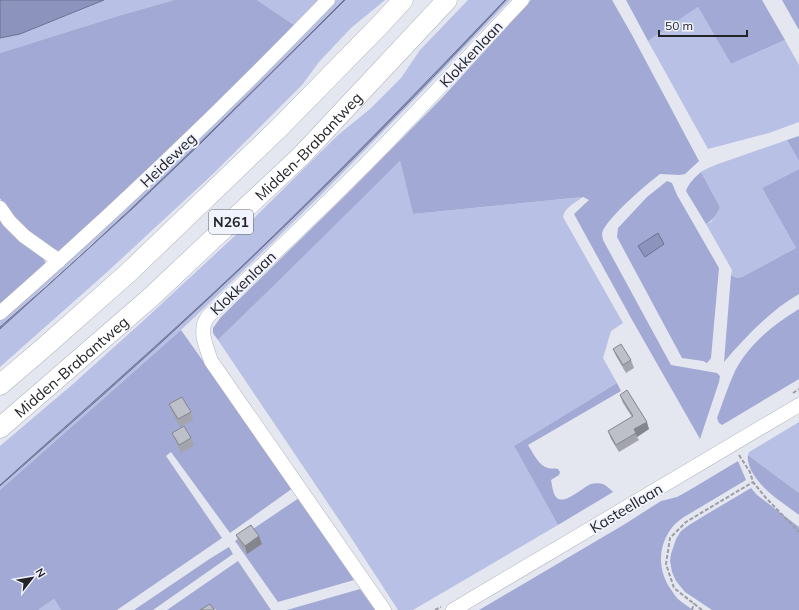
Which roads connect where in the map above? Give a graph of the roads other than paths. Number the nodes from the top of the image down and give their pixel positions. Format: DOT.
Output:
graph roads {
  1 [pos="328,0"];
  2 [pos="403,0"];
  3 [pos="447,0"];
  4 [pos="522,0"];
  5 [pos="0,208"];
  6 [pos="59,261"];
  7 [pos="0,313"];
  8 [pos="0,385"];
  9 [pos="799,405"];
  10 [pos="0,428"];
  11 [pos="384,610"];
  12 [pos="453,610"];
  1 -- 6 [label="street, Heideweg"];
  2 -- 8 [label="highway, N261"];
  3 -- 10 [label="highway, Midden-Brabantweg / N261"];
  4 -- 11 [label="street, Klokkenlaan"];
  5 -- 6 [label="street"];
  6 -- 7 [label="street, Heideweg"];
  9 -- 12 [label="street, Kasteellaan"];
}
